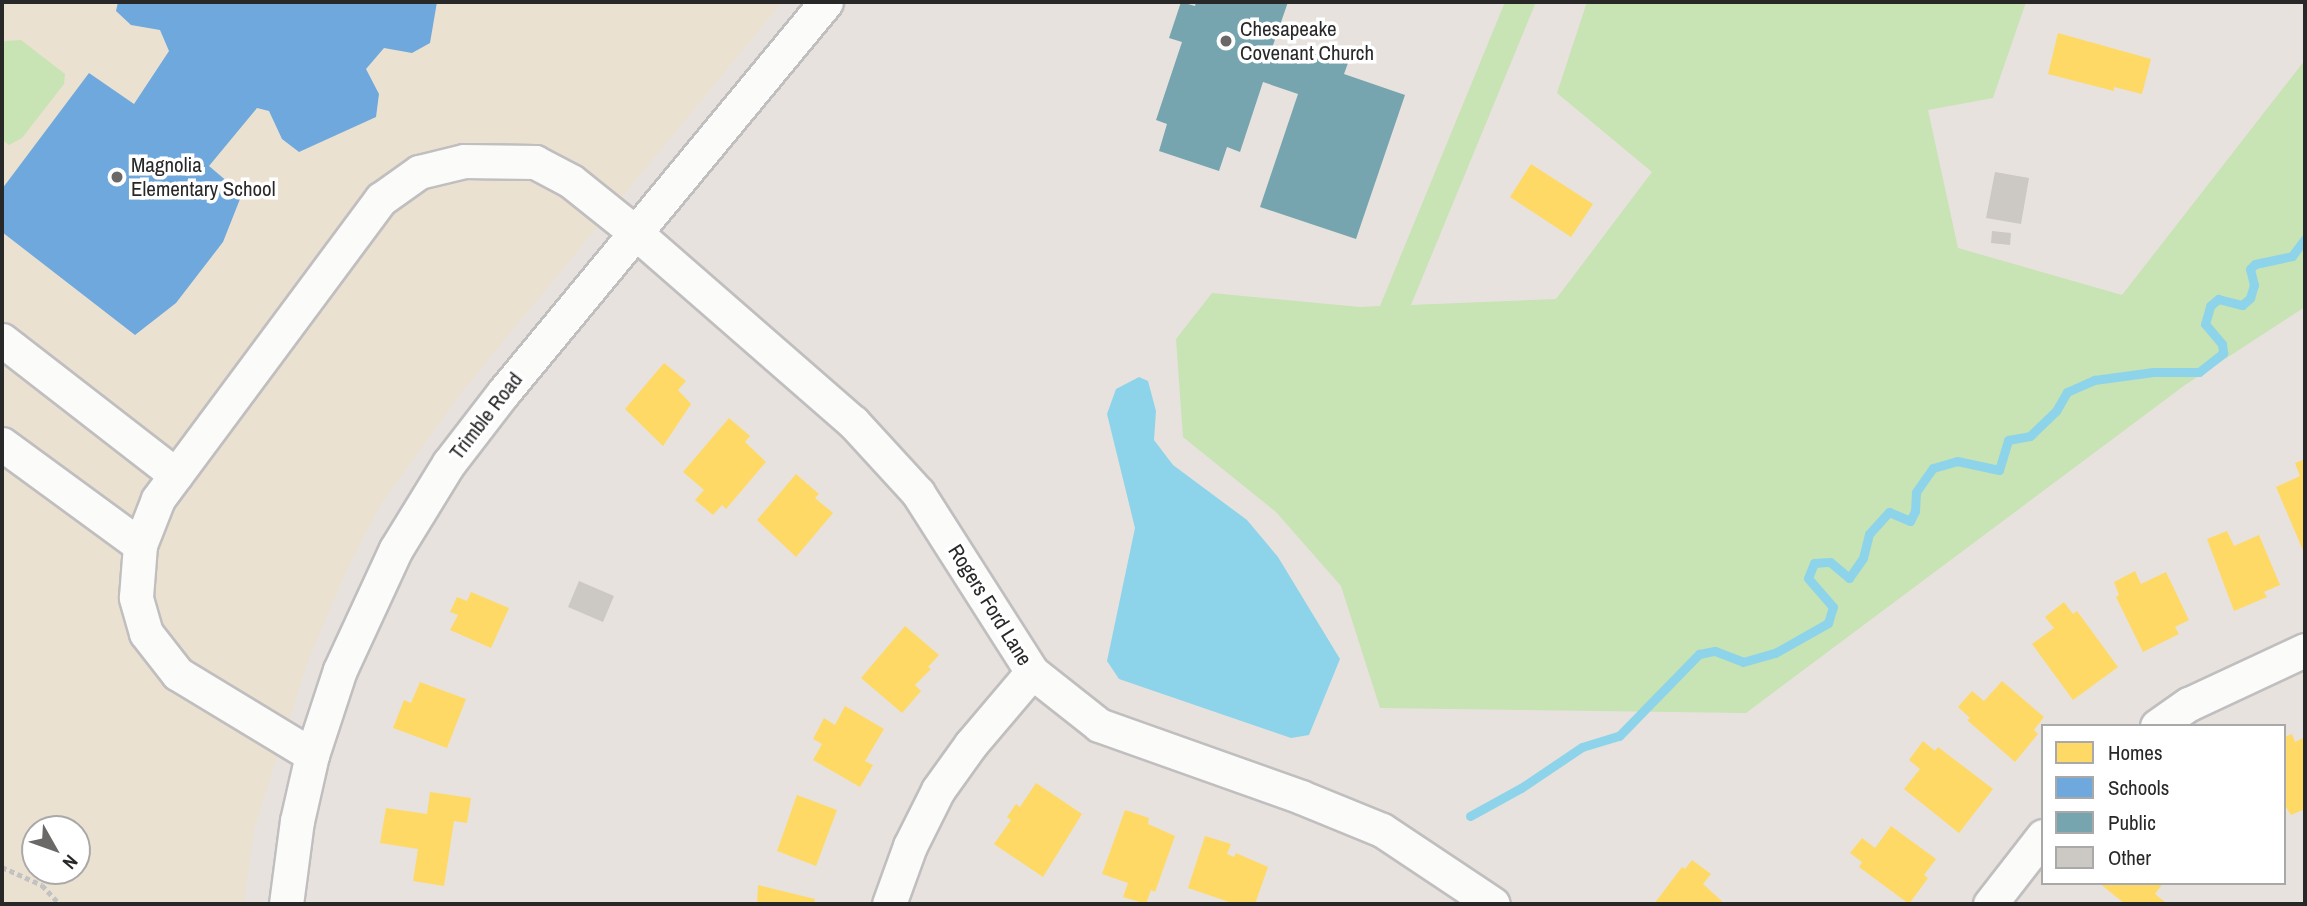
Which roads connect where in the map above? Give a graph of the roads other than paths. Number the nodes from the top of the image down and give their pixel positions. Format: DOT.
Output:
graph roads {
  1 [pos="826,2"];
  2 [pos="636,233"];
  3 [pos="2,340"];
  4 [pos="2,444"];
  5 [pos="176,475"];
  6 [pos="140,545"];
  7 [pos="2305,650"];
  8 [pos="1032,672"];
  9 [pos="2160,724"];
  10 [pos="312,755"];
  11 [pos="2041,839"];
  12 [pos="286,904"];
  13 [pos="889,904"];
  14 [pos="1493,904"];
  15 [pos="1990,904"];
  1 -- 2 [label="street, Trimble Road"];
  2 -- 5 [label="street, Rogers Ford Lane"];
  2 -- 8 [label="street, Rogers Ford Lane"];
  2 -- 10 [label="street, Trimble Road"];
  3 -- 5 [label="street"];
  4 -- 6 [label="street"];
  5 -- 6 [label="street, Rogers Ford Lane"];
  6 -- 10 [label="street, Rogers Ford Lane"];
  7 -- 9 [label="street"];
  8 -- 13 [label="street"];
  8 -- 14 [label="street, Rogers Ford Lane"];
  10 -- 12 [label="street, Trimble Road"];
  11 -- 15 [label="street"];
}
